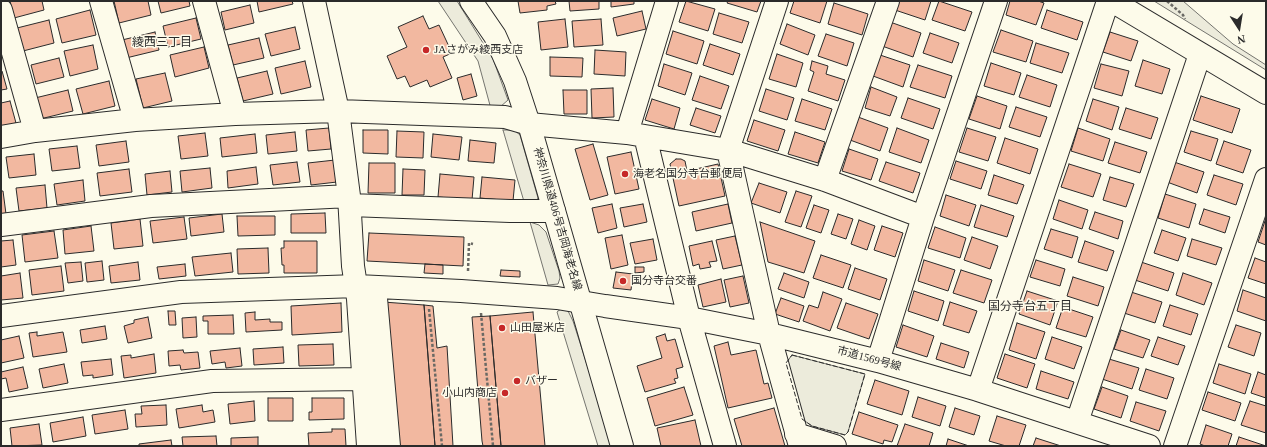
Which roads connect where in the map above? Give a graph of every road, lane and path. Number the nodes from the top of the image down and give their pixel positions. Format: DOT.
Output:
graph roads {
  1 [pos="101,1"];
  2 [pos="204,1"];
  3 [pos="314,1"];
  4 [pos="471,1"];
  5 [pos="667,1"];
  6 [pos="777,1"];
  7 [pos="888,1"];
  8 [pos="996,1"];
  9 [pos="1108,1"];
  10 [pos="1112,1"];
  11 [pos="1,10"];
  12 [pos="1200,54"];
  13 [pos="1266,93"];
  14 [pos="338,111"];
  15 [pos="235,114"];
  16 [pos="135,120"];
  17 [pos="529,124"];
  18 [pos="35,131"];
  19 [pos="636,134"];
  20 [pos="1,137"];
  21 [pos="728,150"];
  22 [pos="1266,179"];
  23 [pos="825,180"];
  24 [pos="349,201"];
  25 [pos="554,211"];
  26 [pos="923,217"];
  27 [pos="1,225"];
  28 [pos="473,244"];
  29 [pos="468,267"];
  30 [pos="366,286"];
  31 [pos="581,302"];
  32 [pos="429,305"];
  33 [pos="481,311"];
  34 [pos="1,316"];
  35 [pos="688,318"];
  36 [pos="769,334"];
  37 [pos="878,361"];
  38 [pos="363,379"];
  39 [pos="978,390"];
  40 [pos="1,410"];
  41 [pos="1077,422"];
  42 [pos="798,440"];
  43 [pos="368,446"];
  44 [pos="389,446"];
  45 [pos="442,446"];
  46 [pos="493,446"];
  47 [pos="622,446"];
  48 [pos="725,446"];
  49 [pos="835,446"];
  50 [pos="1149,446"];
  51 [pos="1175,446"];
  1 -- 16 [label="street"];
  2 -- 15 [label="street"];
  3 -- 14 [label="street"];
  4 -- 17 [label="street, 神奈川県道406号吉岡海老名線"];
  5 -- 19 [label="street"];
  6 -- 21 [label="street"];
  7 -- 23 [label="street"];
  8 -- 26 [label="street"];
  9 -- 39 [label="street"];
  10 -- 12 [label="street"];
  11 -- 18 [label="street"];
  12 -- 13 [label="street"];
  12 -- 41 [label="street"];
  14 -- 15 [label="street"];
  14 -- 17 [label="street"];
  14 -- 24 [label="street"];
  15 -- 16 [label="street"];
  16 -- 18 [label="street"];
  17 -- 19 [label="street"];
  17 -- 25 [label="street, 神奈川県道406号吉岡海老名線"];
  18 -- 20 [label="street"];
  19 -- 21 [label="street"];
  19 -- 35 [label="street"];
  21 -- 23 [label="street"];
  21 -- 36 [label="street"];
  22 -- 51 [label="street"];
  23 -- 26 [label="street"];
  24 -- 25 [label="street"];
  24 -- 27 [label="street"];
  24 -- 30 [label="street"];
  25 -- 31 [label="street, 神奈川県道406号吉岡海老名線"];
  26 -- 37 [label="street"];
  28 -- 29 [label="path"];
  30 -- 31 [label="street, 市道1569号線"];
  30 -- 34 [label="street, 市道1569号線"];
  30 -- 38 [label="street"];
  30 -- 44 [label="street"];
  31 -- 35 [label="street, 市道1569号線"];
  31 -- 47 [label="street, 神奈川県道406号吉岡海老名線"];
  32 -- 45 [label="path"];
  33 -- 46 [label="path"];
  35 -- 36 [label="street, 市道1569号線"];
  35 -- 48 [label="street"];
  36 -- 37 [label="street, 市道1569号線"];
  36 -- 42 [label="street"];
  37 -- 39 [label="street, 市道1569号線"];
  38 -- 40 [label="street"];
  38 -- 43 [label="street"];
  39 -- 41 [label="street, 市道1569号線"];
  41 -- 50 [label="street, 市道1569号線"];
  42 -- 49 [label="street"];
}
